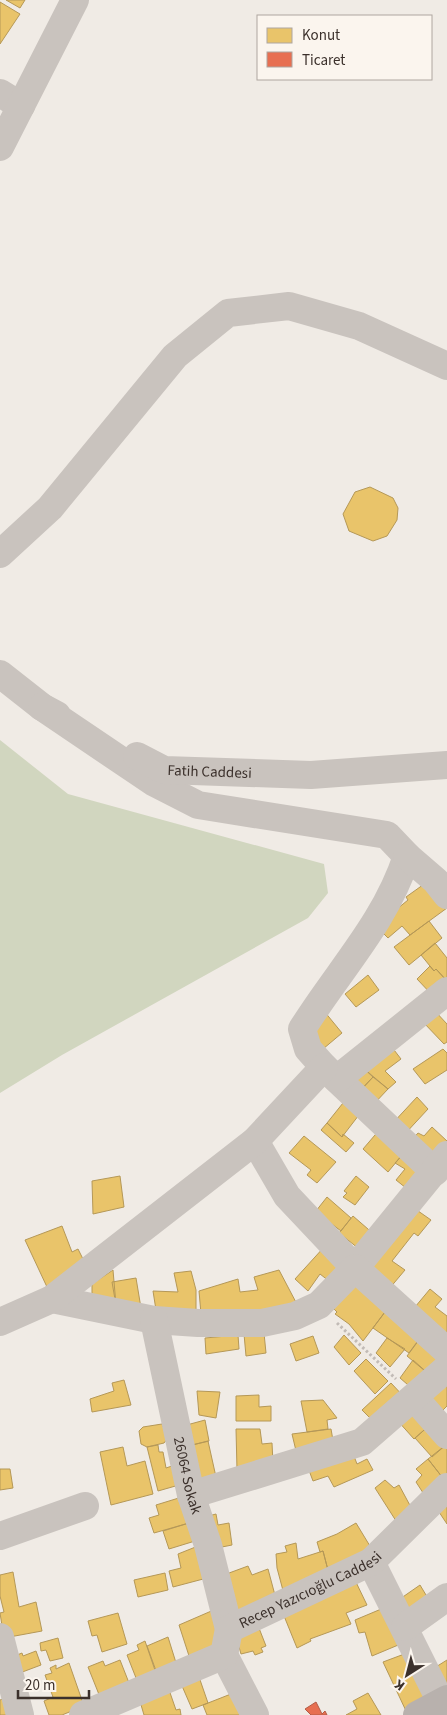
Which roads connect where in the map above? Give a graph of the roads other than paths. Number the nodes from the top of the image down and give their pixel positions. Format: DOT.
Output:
graph roads {
  1 [pos="75,0"];
  2 [pos="11,99"];
  3 [pos="0,147"];
  4 [pos="447,366"];
  5 [pos="0,554"];
  6 [pos="0,674"];
  7 [pos="42,707"];
  8 [pos="447,765"];
  9 [pos="408,856"];
  10 [pos="447,895"];
  11 [pos="447,991"];
  12 [pos="330,1073"];
  13 [pos="256,1141"];
  14 [pos="441,1163"];
  15 [pos="355,1268"];
  16 [pos="52,1299"];
  17 [pos="154,1320"];
  18 [pos="0,1322"];
  19 [pos="447,1351"];
  20 [pos="447,1368"];
  21 [pos="416,1400"];
  22 [pos="447,1435"];
  23 [pos="447,1487"];
  24 [pos="192,1495"];
  25 [pos="85,1506"];
  26 [pos="0,1536"];
  27 [pos="371,1562"];
  28 [pos="447,1597"];
  29 [pos="404,1627"];
  30 [pos="0,1637"];
  31 [pos="226,1642"];
  32 [pos="445,1705"];
  33 [pos="119,1708"];
  34 [pos="20,1715"];
  35 [pos="83,1715"];
  36 [pos="255,1715"];
  37 [pos="417,1715"];
  1 -- 2 [label="street"];
  2 -- 3 [label="street"];
  4 -- 5 [label="street"];
  6 -- 7 [label="street, Fatih Caddesi"];
  7 -- 8 [label="street, Fatih Caddesi"];
  7 -- 9 [label="street"];
  9 -- 10 [label="street"];
  9 -- 12 [label="street"];
  11 -- 12 [label="street"];
  12 -- 13 [label="street"];
  12 -- 14 [label="street"];
  13 -- 15 [label="street"];
  13 -- 16 [label="street"];
  14 -- 15 [label="street"];
  15 -- 17 [label="street"];
  15 -- 19 [label="street"];
  16 -- 17 [label="street"];
  16 -- 18 [label="street"];
  17 -- 24 [label="street, 26064 Sokak"];
  20 -- 21 [label="street"];
  21 -- 22 [label="street"];
  21 -- 24 [label="street"];
  23 -- 27 [label="street, Recep Yazıcıoğlu Caddesi"];
  24 -- 31 [label="street, 26064 Sokak"];
  25 -- 26 [label="street"];
  27 -- 29 [label="street"];
  27 -- 31 [label="street, Recep Yazıcıoğlu Caddesi"];
  28 -- 29 [label="street"];
  29 -- 32 [label="street"];
  30 -- 34 [label="street"];
  31 -- 33 [label="street, Recep Yazıcıoğlu Caddesi"];
  31 -- 36 [label="street, 26064 Sokak"];
  32 -- 37 [label="main road"];
  33 -- 35 [label="street, Recep Yazıcıoğlu Caddesi"];
}
